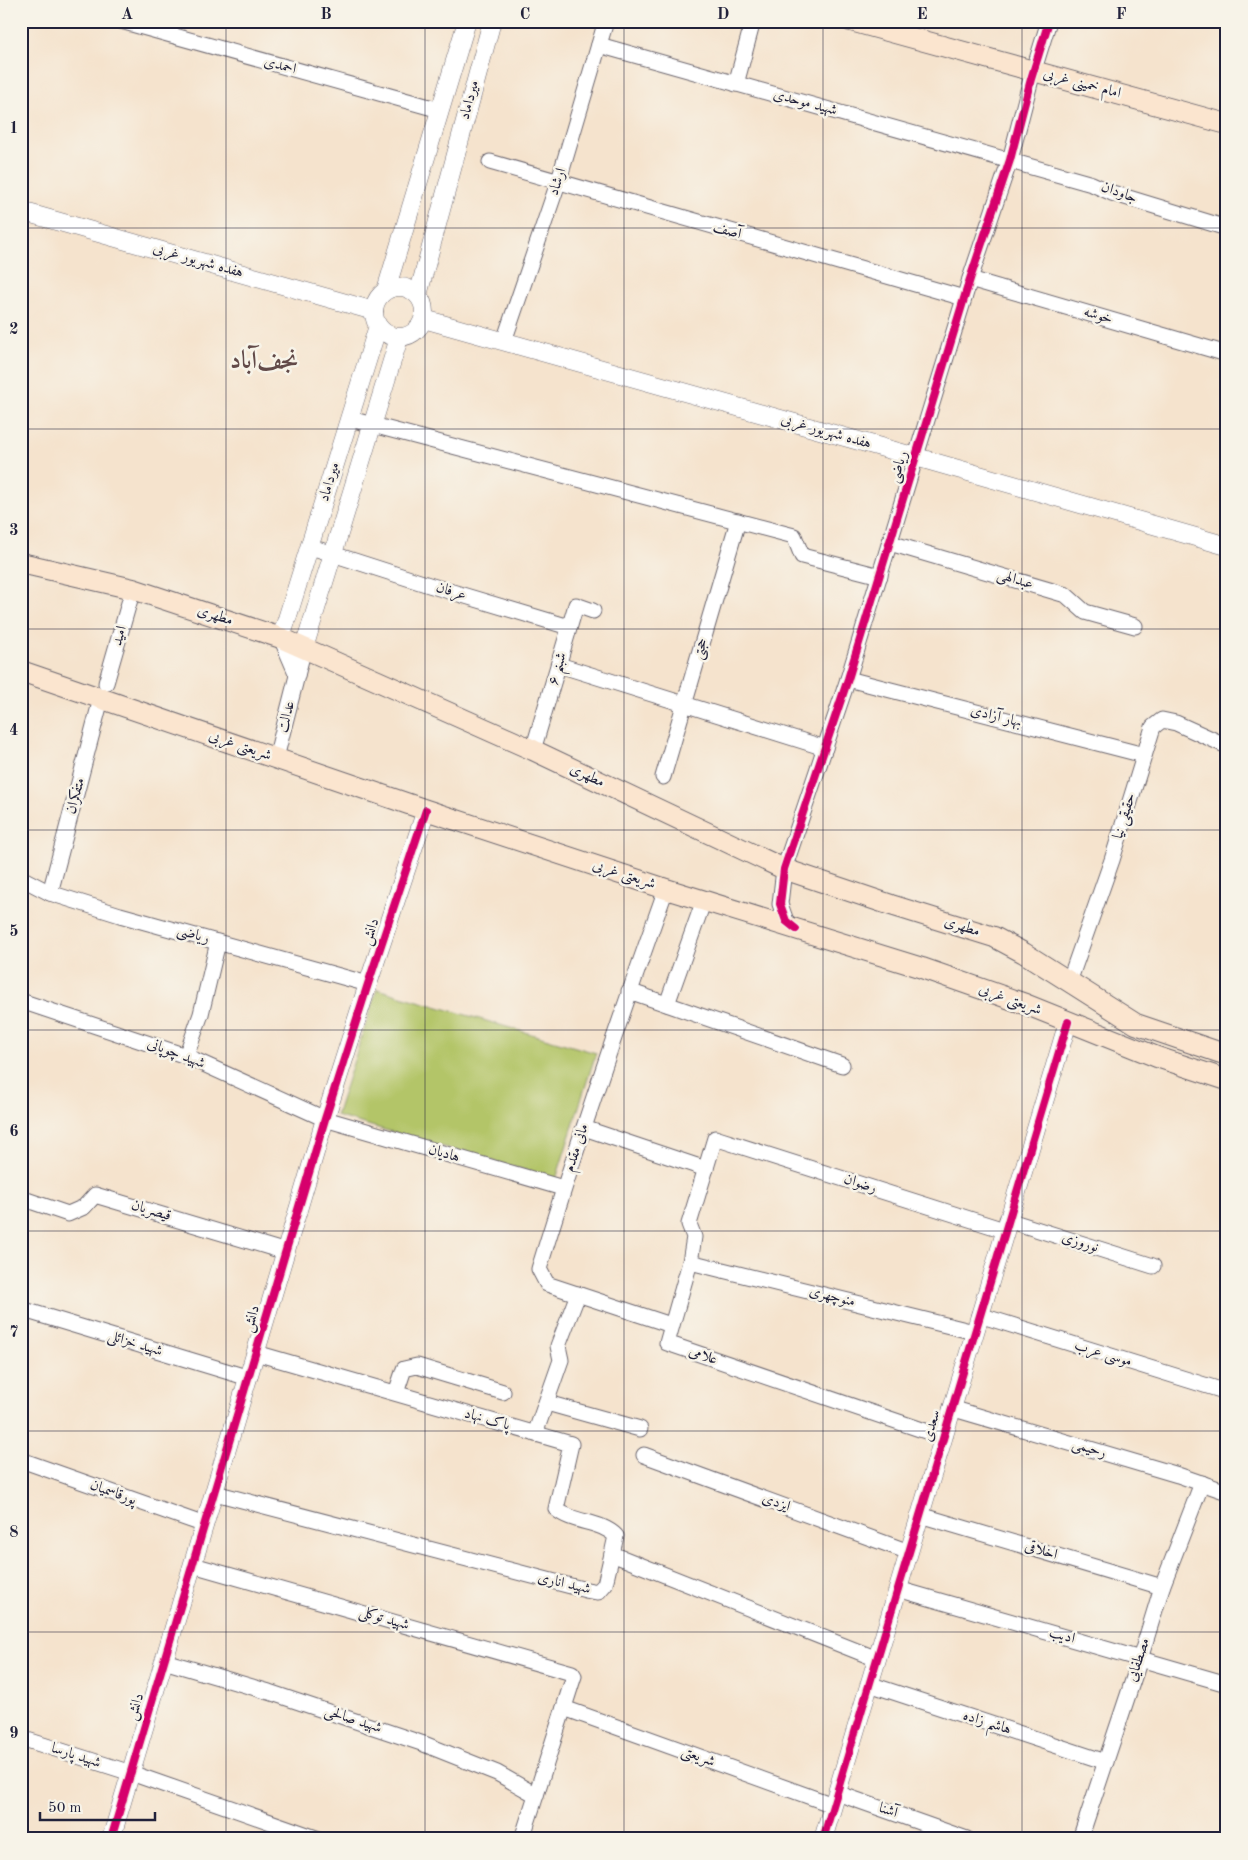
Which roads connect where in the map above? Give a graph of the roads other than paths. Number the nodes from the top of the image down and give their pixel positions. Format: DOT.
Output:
graph roads {
  1 [pos="121,21"];
  2 [pos="466,21"];
  3 [pos="492,21"];
  4 [pos="606,21"];
  5 [pos="753,21"];
  6 [pos="851,21"];
  7 [pos="1049,21"];
  8 [pos="891,26"];
  9 [pos="599,45"];
  10 [pos="1034,71"];
  11 [pos="736,84"];
  12 [pos="440,110"];
  13 [pos="1227,124"];
  14 [pos="1010,160"];
  15 [pos="490,162"];
  16 [pos="558,183"];
  17 [pos="21,211"];
  18 [pos="1227,228"];
  19 [pos="970,279"];
  20 [pos="386,290"];
  21 [pos="418,295"];
  22 [pos="964,298"];
  23 [pos="376,319"];
  24 [pos="424,319"];
  25 [pos="400,338"];
  26 [pos="504,342"];
  27 [pos="1227,354"];
  28 [pos="350,419"];
  29 [pos="372,425"];
  30 [pos="916,457"];
  31 [pos="738,521"];
  32 [pos="890,543"];
  33 [pos="1227,546"];
  34 [pos="311,547"];
  35 [pos="334,555"];
  36 [pos="21,563"];
  37 [pos="880,576"];
  38 [pos="133,589"];
  39 [pos="593,611"];
  40 [pos="1134,626"];
  41 [pos="570,627"];
  42 [pos="281,638"];
  43 [pos="304,648"];
  44 [pos="559,665"];
  45 [pos="21,671"];
  46 [pos="297,675"];
  47 [pos="848,679"];
  48 [pos="103,691"];
  49 [pos="685,703"];
  50 [pos="1227,746"];
  51 [pos="825,748"];
  52 [pos="533,750"];
  53 [pos="1144,755"];
  54 [pos="276,758"];
  55 [pos="663,777"];
  56 [pos="426,810"];
  57 [pos="784,872"];
  58 [pos="21,878"];
  59 [pos="666,889"];
  60 [pos="50,893"];
  61 [pos="704,900"];
  62 [pos="753,916"];
  63 [pos="796,929"];
  64 [pos="218,942"];
  65 [pos="1069,982"];
  66 [pos="368,984"];
  67 [pos="629,991"];
  68 [pos="21,1001"];
  69 [pos="667,1004"];
  70 [pos="1068,1022"];
  71 [pos="186,1056"];
  72 [pos="1227,1056"];
  73 [pos="842,1065"];
  74 [pos="1227,1080"];
  75 [pos="325,1119"];
  76 [pos="584,1128"];
  77 [pos="715,1138"];
  78 [pos="706,1169"];
  79 [pos="563,1188"];
  80 [pos="21,1198"];
  81 [pos="1006,1225"];
  82 [pos="286,1252"];
  83 [pos="690,1262"];
  84 [pos="1153,1266"];
  85 [pos="578,1294"];
  86 [pos="21,1309"];
  87 [pos="979,1316"];
  88 [pos="671,1325"];
  89 [pos="974,1332"];
  90 [pos="256,1353"];
  91 [pos="248,1378"];
  92 [pos="503,1392"];
  93 [pos="1227,1392"];
  94 [pos="396,1393"];
  95 [pos="547,1403"];
  96 [pos="951,1408"];
  97 [pos="640,1429"];
  98 [pos="535,1434"];
  99 [pos="943,1438"];
  100 [pos="644,1454"];
  101 [pos="21,1460"];
  102 [pos="1202,1484"];
  103 [pos="215,1492"];
  104 [pos="1227,1492"];
  105 [pos="920,1515"];
  106 [pos="205,1525"];
  107 [pos="908,1552"];
  108 [pos="612,1554"];
  109 [pos="193,1565"];
  110 [pos="1162,1587"];
  111 [pos="898,1589"];
  112 [pos="877,1659"];
  113 [pos="1140,1659"];
  114 [pos="164,1661"];
  115 [pos="869,1684"];
  116 [pos="1227,1684"];
  117 [pos="564,1708"];
  118 [pos="21,1738"];
  119 [pos="1106,1762"];
  120 [pos="131,1773"];
  121 [pos="536,1795"];
  122 [pos="835,1799"];
  123 [pos="112,1839"];
  124 [pos="319,1839"];
  125 [pos="522,1839"];
  126 [pos="823,1839"];
  127 [pos="967,1839"];
  128 [pos="1080,1839"];
  1 -- 12 [label="street, احمدی"];
  2 -- 12 [label="street, میرداماد"];
  3 -- 21 [label="street, میرداماد"];
  4 -- 9 [label="street, ارشاد"];
  5 -- 11 [label="street"];
  6 -- 8 [label="main road, امام خمینی غربی"];
  7 -- 10 [label="street, ریاضی"];
  8 -- 10 [label="main road, امام خمینی غربی"];
  9 -- 11 [label="street, شهید موحدی"];
  9 -- 16 [label="street, ارشاد"];
  10 -- 13 [label="main road, امام خمینی غربی"];
  10 -- 14 [label="street, ریاضی"];
  11 -- 14 [label="street, شهید موحدی"];
  12 -- 20 [label="street, میرداماد"];
  14 -- 18 [label="street, جاودان"];
  14 -- 19 [label="street, ریاضی"];
  15 -- 16 [label="street, آصف"];
  16 -- 22 [label="street, آصف"];
  16 -- 26 [label="street, ارشاد"];
  17 -- 23 [label="street, هفده شهریور غربی"];
  19 -- 22 [label="street, ریاضی"];
  19 -- 27 [label="street, خوشه"];
  20 -- 21 [label="street"];
  20 -- 23 [label="street"];
  21 -- 24 [label="street"];
  22 -- 30 [label="street, ریاضی"];
  23 -- 25 [label="street"];
  23 -- 28 [label="street, میرداماد"];
  24 -- 25 [label="street"];
  24 -- 26 [label="street, هفده شهریور غربی"];
  25 -- 29 [label="street, میرداماد"];
  26 -- 30 [label="street, هفده شهریور غربی"];
  28 -- 29 [label="street"];
  28 -- 34 [label="street, میرداماد"];
  29 -- 31 [label="street"];
  29 -- 35 [label="street, میرداماد"];
  30 -- 32 [label="street, ریاضی"];
  30 -- 33 [label="street, هفده شهریور غربی"];
  31 -- 37 [label="street"];
  31 -- 49 [label="street, حجتی"];
  32 -- 37 [label="street, ریاضی"];
  32 -- 40 [label="street, عبدالهی"];
  34 -- 35 [label="street, عرفان"];
  34 -- 42 [label="street, میرداماد"];
  35 -- 41 [label="street, عرفان"];
  35 -- 43 [label="street, میرداماد"];
  36 -- 38 [label="main road, مطهری"];
  37 -- 47 [label="street, ریاضی"];
  38 -- 42 [label="main road, مطهری"];
  38 -- 48 [label="street, امید"];
  39 -- 41 [label="street, شبنم ۶"];
  41 -- 44 [label="street, شبنم ۶"];
  42 -- 43 [label="main road, مطهری"];
  42 -- 46 [label="street"];
  43 -- 46 [label="street, عدالت"];
  43 -- 52 [label="main road, مطهری"];
  44 -- 49 [label="street"];
  44 -- 52 [label="street, شبنم ۶"];
  45 -- 48 [label="main road, شریعتی غربی"];
  46 -- 54 [label="street, عدالت"];
  47 -- 51 [label="street, ریاضی"];
  47 -- 53 [label="street, بهار آزادی"];
  48 -- 54 [label="main road, شریعتی غربی"];
  48 -- 60 [label="street, متفکران"];
  49 -- 51 [label="street"];
  49 -- 55 [label="street, حجتی"];
  50 -- 53 [label="street, حقیقی نیا"];
  51 -- 57 [label="street, ریاضی"];
  52 -- 57 [label="main road, مطهری"];
  53 -- 65 [label="street, حقیقی نیا"];
  54 -- 56 [label="main road, شریعتی غربی"];
  56 -- 59 [label="main road, شریعتی غربی"];
  56 -- 66 [label="street, دانش"];
  57 -- 62 [label="street"];
  57 -- 63 [label="street, ریاضی"];
  57 -- 65 [label="main road, مطهری"];
  58 -- 60 [label="street, ریاضی"];
  59 -- 61 [label="main road, شریعتی غربی"];
  59 -- 67 [label="street, مانی مقدم"];
  60 -- 64 [label="street, ریاضی"];
  61 -- 62 [label="main road, شریعتی غربی"];
  61 -- 69 [label="street"];
  62 -- 63 [label="main road, شریعتی غربی"];
  63 -- 70 [label="main road, شریعتی غربی"];
  64 -- 66 [label="street, ریاضی"];
  64 -- 71 [label="street"];
  65 -- 72 [label="main road, مطهری"];
  66 -- 75 [label="street, دانش"];
  67 -- 69 [label="street"];
  67 -- 76 [label="street, مانی مقدم"];
  68 -- 71 [label="street, شهید چوپانی"];
  69 -- 73 [label="street"];
  70 -- 74 [label="main road, شریعتی غربی"];
  70 -- 81 [label="street, سعدی"];
  71 -- 75 [label="street, شهید چوپانی"];
  75 -- 79 [label="street, هادیان"];
  75 -- 82 [label="street, دانش"];
  76 -- 78 [label="street"];
  76 -- 79 [label="street, مانی مقدم"];
  77 -- 78 [label="street, علامی"];
  77 -- 81 [label="street, رضوان"];
  78 -- 83 [label="street, علامی"];
  79 -- 85 [label="street, مانی مقدم"];
  80 -- 82 [label="street, قیصریان"];
  81 -- 84 [label="street, نوروزی"];
  81 -- 87 [label="street, سعدی"];
  82 -- 90 [label="street, دانش"];
  83 -- 88 [label="street, علامی"];
  83 -- 89 [label="street, منوچهری"];
  85 -- 88 [label="street, مانی مقدم"];
  85 -- 95 [label="street"];
  86 -- 91 [label="street, شهید خزائلی"];
  87 -- 89 [label="street, سعدی"];
  87 -- 93 [label="street, موسی عرب"];
  88 -- 99 [label="street, علامی"];
  89 -- 96 [label="street, سعدی"];
  90 -- 91 [label="street, دانش"];
  90 -- 94 [label="street, پاک نهاد"];
  91 -- 103 [label="street, دانش"];
  92 -- 94 [label="street"];
  94 -- 98 [label="street, پاک نهاد"];
  95 -- 97 [label="street"];
  95 -- 98 [label="street"];
  96 -- 99 [label="street, سعدی"];
  96 -- 102 [label="street, رحیمی"];
  98 -- 108 [label="street, پاک نهاد"];
  99 -- 105 [label="street, سعدی"];
  100 -- 107 [label="street, ایزدی"];
  101 -- 106 [label="street, پورقاسمیان"];
  102 -- 104 [label="street, رحیمی"];
  102 -- 110 [label="street, مصطفایی"];
  103 -- 106 [label="street, دانش"];
  103 -- 108 [label="street, شهید اناری"];
  105 -- 107 [label="street, سعدی"];
  105 -- 110 [label="street, اخلاقی"];
  106 -- 109 [label="street, دانش"];
  107 -- 111 [label="street, سعدی"];
  108 -- 112 [label="street"];
  109 -- 114 [label="street, دانش"];
  109 -- 117 [label="street, شهید توکلی"];
  110 -- 113 [label="street, مصطفایی"];
  111 -- 112 [label="street, سعدی"];
  111 -- 113 [label="street, ادیب"];
  112 -- 115 [label="street, سعدی"];
  113 -- 116 [label="street, ادیب"];
  113 -- 119 [label="street, مصطفایی"];
  114 -- 120 [label="street, دانش"];
  114 -- 121 [label="street, شهید صالحی"];
  115 -- 119 [label="street, هاشم زاده"];
  115 -- 122 [label="street, سعدی"];
  117 -- 121 [label="street"];
  117 -- 122 [label="street, شریعتی"];
  118 -- 120 [label="street, شهید پارسا"];
  119 -- 128 [label="street, مصطفایی"];
  120 -- 123 [label="street, دانش"];
  120 -- 124 [label="street, شهید پارسا"];
  121 -- 125 [label="street"];
  122 -- 126 [label="street, سعدی"];
  122 -- 127 [label="street, آشنا"];
}
